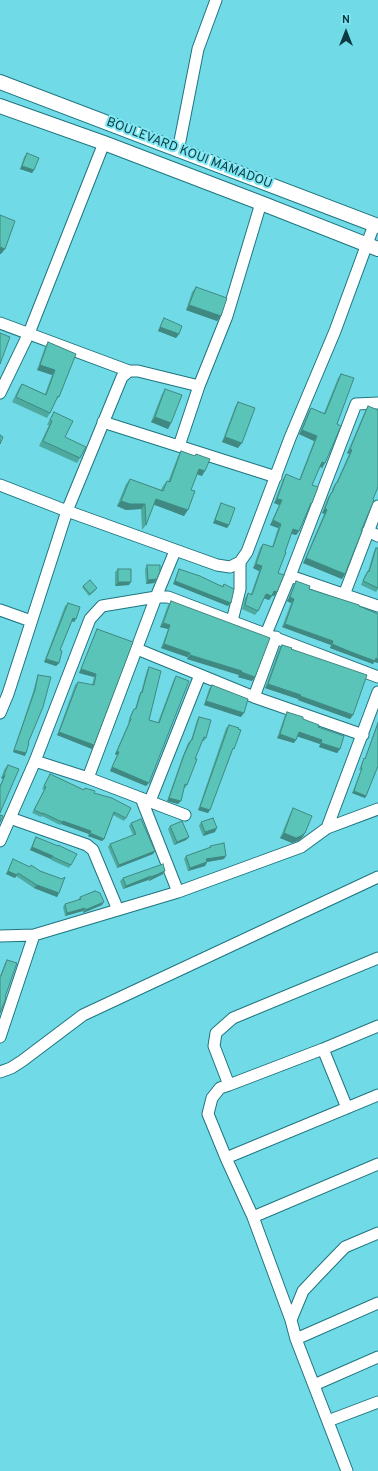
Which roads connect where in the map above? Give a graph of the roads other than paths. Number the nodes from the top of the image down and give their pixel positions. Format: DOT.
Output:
graph roads {
  1 [pos="216,0"];
  2 [pos="0,82"];
  3 [pos="0,106"];
  4 [pos="104,143"];
  5 [pos="178,151"];
  6 [pos="262,203"];
  7 [pos="376,226"];
  8 [pos="372,247"];
  9 [pos="0,323"];
  10 [pos="29,333"];
  11 [pos="129,371"];
  12 [pos="199,386"];
  13 [pos="0,393"];
  14 [pos="378,403"];
  15 [pos="103,422"];
  16 [pos="179,446"];
  17 [pos="276,477"];
  18 [pos="0,485"];
  19 [pos="378,506"];
  20 [pos="67,512"];
  21 [pos="373,533"];
  22 [pos="175,551"];
  23 [pos="240,562"];
  24 [pos="290,576"];
  25 [pos="344,595"];
  26 [pos="156,597"];
  27 [pos="378,606"];
  28 [pos="0,610"];
  29 [pos="31,621"];
  30 [pos="232,621"];
  31 [pos="271,636"];
  32 [pos="137,649"];
  33 [pos="200,675"];
  34 [pos="378,677"];
  35 [pos="378,692"];
  36 [pos="254,697"];
  37 [pos="0,713"];
  38 [pos="363,735"];
  39 [pos="35,761"];
  40 [pos="88,778"];
  41 [pos="145,800"];
  42 [pos="378,810"];
  43 [pos="185,814"];
  44 [pos="10,818"];
  45 [pos="327,828"];
  46 [pos="0,841"];
  47 [pos="378,877"];
  48 [pos="178,892"];
  49 [pos="118,910"];
  50 [pos="34,935"];
  51 [pos="0,936"];
  52 [pos="378,958"];
  53 [pos="378,1026"];
  54 [pos="0,1036"];
  55 [pos="323,1049"];
  56 [pos="0,1072"];
  57 [pos="229,1085"];
  58 [pos="378,1095"];
  59 [pos="347,1108"];
  60 [pos="226,1158"];
  61 [pos="378,1164"];
  62 [pos="253,1217"];
  63 [pos="378,1233"];
  64 [pos="378,1303"];
  65 [pos="291,1320"];
  66 [pos="296,1339"];
  67 [pos="378,1357"];
  68 [pos="314,1385"];
  69 [pos="378,1402"];
  70 [pos="328,1421"];
  71 [pos="347,1471"];
  1 -- 5 [label="street"];
  2 -- 5 [label="main road, BOULEVARD KOUI MAMADOU"];
  3 -- 4 [label="main road, BOULEVARD KOUI MAMADOU"];
  4 -- 6 [label="main road, BOULEVARD KOUI MAMADOU"];
  4 -- 10 [label="street"];
  5 -- 7 [label="main road, BOULEVARD KOUI MAMADOU"];
  6 -- 8 [label="main road, BOULEVARD KOUI MAMADOU"];
  6 -- 12 [label="street"];
  7 -- 8 [label="street"];
  8 -- 17 [label="street"];
  9 -- 10 [label="street"];
  10 -- 11 [label="street"];
  10 -- 13 [label="street"];
  11 -- 12 [label="street"];
  11 -- 15 [label="street"];
  12 -- 16 [label="street"];
  14 -- 24 [label="street"];
  15 -- 16 [label="street"];
  15 -- 20 [label="street"];
  16 -- 17 [label="street"];
  17 -- 23 [label="street"];
  18 -- 20 [label="street"];
  19 -- 21 [label="street"];
  20 -- 22 [label="street"];
  20 -- 29 [label="street"];
  21 -- 25 [label="street"];
  22 -- 23 [label="street"];
  22 -- 26 [label="street"];
  23 -- 30 [label="street"];
  24 -- 25 [label="street"];
  24 -- 31 [label="street"];
  25 -- 27 [label="street"];
  26 -- 30 [label="street"];
  26 -- 32 [label="street"];
  26 -- 39 [label="street"];
  28 -- 29 [label="street"];
  29 -- 37 [label="street"];
  30 -- 31 [label="street"];
  31 -- 34 [label="street"];
  31 -- 36 [label="street"];
  32 -- 33 [label="street"];
  32 -- 40 [label="street"];
  33 -- 36 [label="street"];
  33 -- 41 [label="street"];
  35 -- 38 [label="street"];
  36 -- 38 [label="street"];
  38 -- 45 [label="street"];
  39 -- 40 [label="street"];
  39 -- 44 [label="street"];
  40 -- 41 [label="street"];
  41 -- 43 [label="street"];
  41 -- 48 [label="street"];
  42 -- 45 [label="street"];
  44 -- 46 [label="street"];
  44 -- 49 [label="street"];
  45 -- 48 [label="street"];
  47 -- 56 [label="street"];
  48 -- 49 [label="street"];
  49 -- 50 [label="street"];
  50 -- 51 [label="street"];
  50 -- 54 [label="street"];
  52 -- 57 [label="street"];
  53 -- 55 [label="street"];
  55 -- 57 [label="street"];
  55 -- 59 [label="street"];
  57 -- 60 [label="street"];
  58 -- 59 [label="street"];
  59 -- 60 [label="street"];
  60 -- 62 [label="street"];
  61 -- 62 [label="street"];
  62 -- 65 [label="street"];
  63 -- 65 [label="street"];
  64 -- 66 [label="street"];
  65 -- 66 [label="street"];
  66 -- 68 [label="street"];
  67 -- 68 [label="street"];
  68 -- 70 [label="street"];
  69 -- 70 [label="street"];
  70 -- 71 [label="street"];
}
